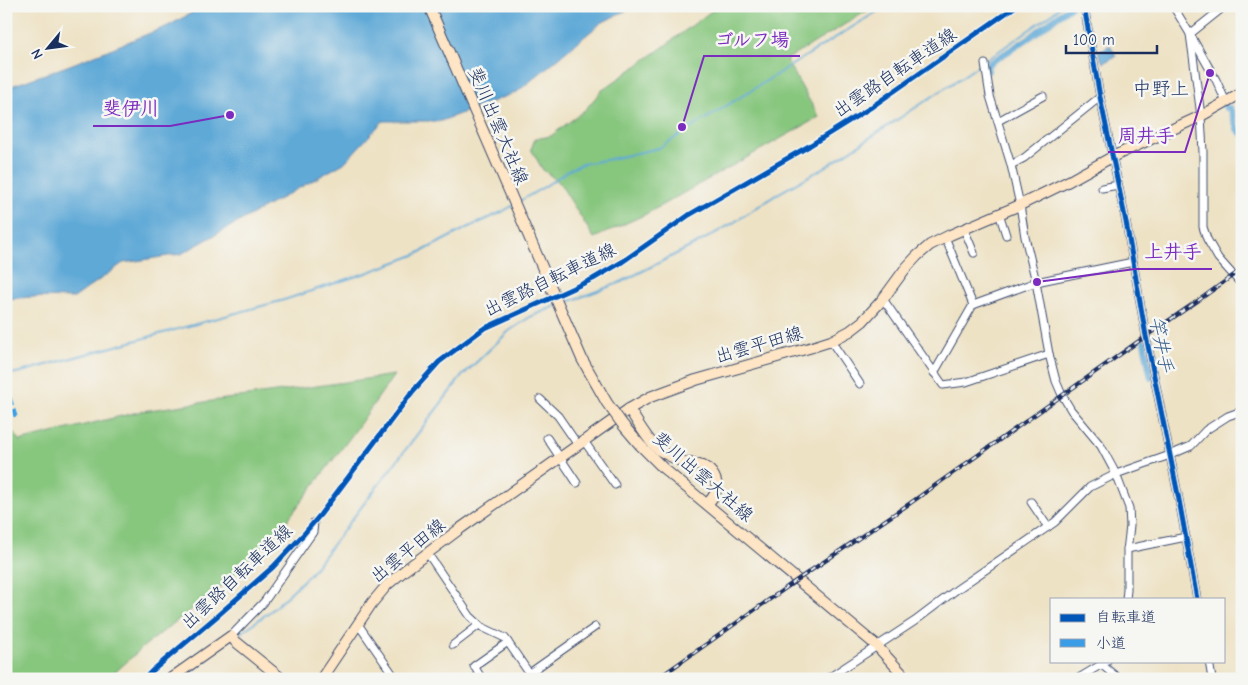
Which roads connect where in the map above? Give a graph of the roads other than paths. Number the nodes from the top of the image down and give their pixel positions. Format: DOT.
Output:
graph roads {
  1 [pos="429,6"];
  2 [pos="1084,6"];
  3 [pos="1173,6"];
  4 [pos="1225,6"];
  5 [pos="1190,34"];
  6 [pos="985,64"];
  7 [pos="1242,93"];
  8 [pos="1043,96"];
  9 [pos="1100,98"];
  10 [pos="1226,102"];
  11 [pos="1200,116"];
  12 [pos="998,121"];
  13 [pos="1112,157"];
  14 [pos="1011,165"];
  15 [pos="1118,185"];
  16 [pos="1102,188"];
  17 [pos="1020,205"];
  18 [pos="1000,213"];
  19 [pos="964,229"];
  20 [pos="1006,235"];
  21 [pos="945,237"];
  22 [pos="974,253"];
  23 [pos="1133,262"];
  24 [pos="1036,282"];
  25 [pos="1242,284"];
  26 [pos="882,299"];
  27 [pos="973,305"];
  28 [pos="831,341"];
  29 [pos="1049,354"];
  30 [pos="934,373"];
  31 [pos="860,384"];
  32 [pos="540,400"];
  33 [pos="629,409"];
  34 [pos="1242,411"];
  35 [pos="547,438"];
  36 [pos="581,443"];
  37 [pos="1170,455"];
  38 [pos="560,458"];
  39 [pos="1116,474"];
  40 [pos="577,483"];
  41 [pos="615,485"];
  42 [pos="1031,502"];
  43 [pos="707,504"];
  44 [pos="314,522"];
  45 [pos="1048,527"];
  46 [pos="1186,537"];
  47 [pos="1128,549"];
  48 [pos="428,554"];
  49 [pos="1126,598"];
  50 [pos="1197,598"];
  51 [pos="358,624"];
  52 [pos="479,625"];
  53 [pos="595,627"];
  54 [pos="233,639"];
  55 [pos="508,642"];
  56 [pos="452,645"];
  57 [pos="877,646"];
  58 [pos="1209,662"];
  59 [pos="1104,663"];
  60 [pos="529,673"];
  61 [pos="170,679"];
  62 [pos="282,679"];
  63 [pos="321,679"];
  64 [pos="396,679"];
  65 [pos="482,679"];
  66 [pos="521,679"];
  67 [pos="827,679"];
  68 [pos="907,679"];
  69 [pos="1077,679"];
  70 [pos="1119,679"];
  71 [pos="1212,679"];
  1 -- 43 [label="main road, 斐川出雲大社線, bridge"];
  2 -- 9 [label="street"];
  3 -- 5 [label="street"];
  4 -- 5 [label="street"];
  5 -- 10 [label="street"];
  5 -- 11 [label="street"];
  6 -- 12 [label="street"];
  7 -- 10 [label="main road, 出雲平田線"];
  8 -- 12 [label="street"];
  9 -- 13 [label="street"];
  9 -- 14 [label="street"];
  10 -- 11 [label="main road, 出雲平田線"];
  11 -- 13 [label="main road, 出雲平田線"];
  11 -- 25 [label="street"];
  12 -- 14 [label="street"];
  13 -- 15 [label="street"];
  13 -- 17 [label="main road, 出雲平田線"];
  14 -- 17 [label="street"];
  15 -- 16 [label="street"];
  15 -- 23 [label="street"];
  17 -- 18 [label="main road, 出雲平田線"];
  17 -- 24 [label="street"];
  18 -- 19 [label="main road, 出雲平田線"];
  18 -- 20 [label="street"];
  19 -- 21 [label="main road, 出雲平田線"];
  19 -- 22 [label="street"];
  21 -- 26 [label="main road, 出雲平田線"];
  21 -- 27 [label="street"];
  23 -- 24 [label="street"];
  23 -- 37 [label="street"];
  24 -- 27 [label="street"];
  24 -- 29 [label="street"];
  26 -- 28 [label="main road, 出雲平田線"];
  26 -- 30 [label="street"];
  27 -- 30 [label="street"];
  28 -- 31 [label="street"];
  28 -- 33 [label="main road, 出雲平田線"];
  29 -- 30 [label="street"];
  29 -- 39 [label="street"];
  32 -- 36 [label="street"];
  33 -- 36 [label="main road, 出雲平田線"];
  33 -- 43 [label="main road"];
  34 -- 37 [label="street"];
  35 -- 38 [label="street"];
  36 -- 38 [label="main road, 出雲平田線"];
  36 -- 41 [label="street"];
  37 -- 39 [label="street"];
  37 -- 46 [label="street"];
  38 -- 40 [label="street"];
  38 -- 48 [label="main road, 出雲平田線"];
  39 -- 45 [label="street"];
  39 -- 47 [label="street"];
  42 -- 45 [label="street"];
  43 -- 57 [label="main road, 斐川出雲大社線"];
  44 -- 54 [label="street"];
  45 -- 57 [label="street"];
  46 -- 47 [label="street"];
  46 -- 50 [label="street"];
  47 -- 49 [label="street"];
  48 -- 51 [label="main road, 出雲平田線"];
  48 -- 52 [label="street"];
  51 -- 63 [label="main road, 出雲平田線"];
  51 -- 64 [label="street"];
  52 -- 55 [label="street"];
  52 -- 56 [label="street"];
  53 -- 60 [label="street"];
  54 -- 61 [label="main road"];
  54 -- 62 [label="main road"];
  55 -- 60 [label="street"];
  55 -- 65 [label="street"];
  57 -- 67 [label="street"];
  57 -- 68 [label="main road, 斐川出雲大社線"];
  58 -- 71 [label="street"];
  59 -- 69 [label="street"];
  59 -- 70 [label="street"];
  60 -- 66 [label="street"];
}
